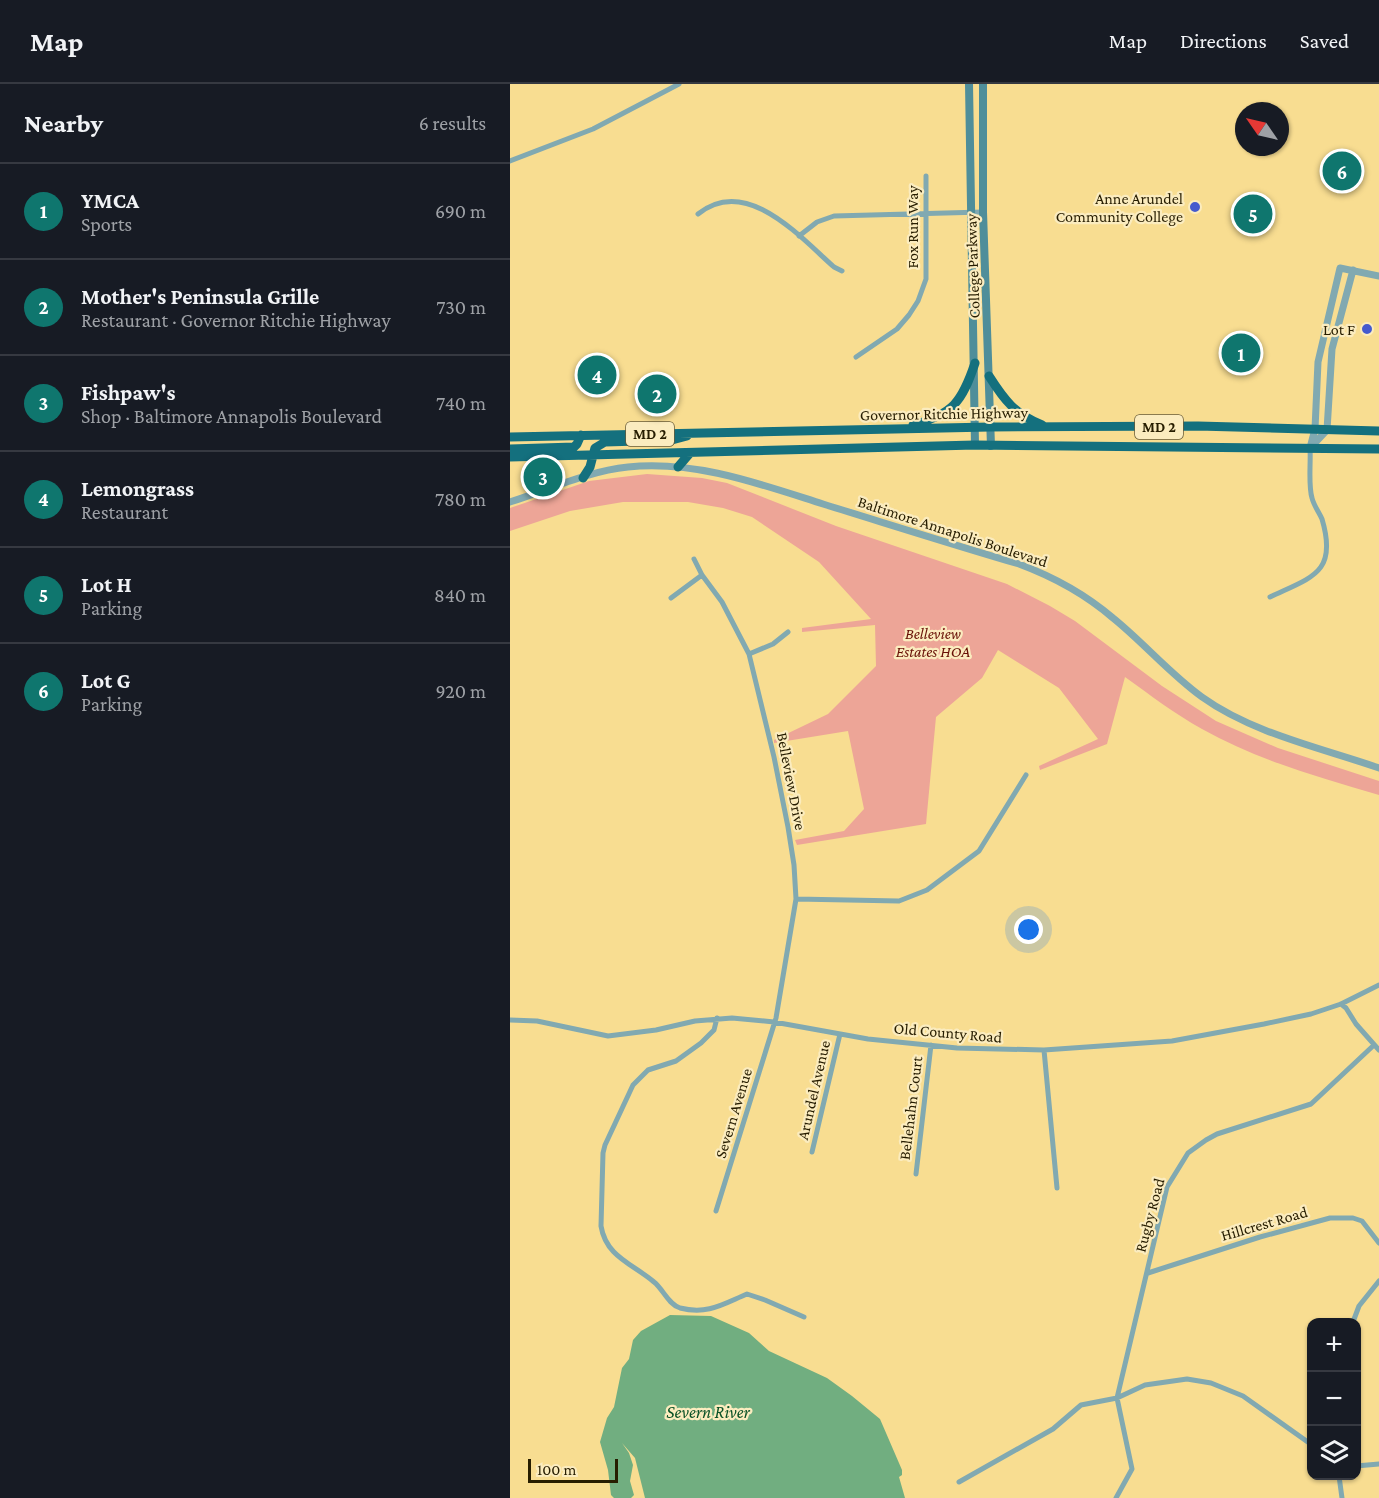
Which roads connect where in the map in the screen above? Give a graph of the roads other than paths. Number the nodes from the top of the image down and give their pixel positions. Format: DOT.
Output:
graph roads {
  1 [pos="679,84"];
  2 [pos="969,84"];
  3 [pos="983,84"];
  4 [pos="510,161"];
  5 [pos="926,176"];
  6 [pos="926,212"];
  7 [pos="970,212"];
  8 [pos="983,212"];
  9 [pos="698,214"];
  10 [pos="799,236"];
  11 [pos="1353,270"];
  12 [pos="842,271"];
  13 [pos="1379,276"];
  14 [pos="856,357"];
  15 [pos="975,363"];
  16 [pos="989,376"];
  17 [pos="975,427"];
  18 [pos="990,427"];
  19 [pos="1047,427"];
  20 [pos="897,429"];
  21 [pos="1315,429"];
  22 [pos="1327,430"];
  23 [pos="1379,431"];
  24 [pos="701,433"];
  25 [pos="581,435"];
  26 [pos="510,437"];
  27 [pos="975,445"];
  28 [pos="991,446"];
  29 [pos="1310,448"];
  30 [pos="510,449"];
  31 [pos="1379,449"];
  32 [pos="690,453"];
  33 [pos="592,455"];
  34 [pos="510,457"];
  35 [pos="678,467"];
  36 [pos="583,477"];
  37 [pos="510,502"];
  38 [pos="694,559"];
  39 [pos="702,574"];
  40 [pos="1270,597"];
  41 [pos="671,598"];
  42 [pos="788,632"];
  43 [pos="749,654"];
  44 [pos="1379,768"];
  45 [pos="1026,775"];
  46 [pos="796,899"];
  47 [pos="1379,985"];
  48 [pos="1341,1004"];
  49 [pos="717,1018"];
  50 [pos="510,1020"];
  51 [pos="774,1022"];
  52 [pos="840,1034"];
  53 [pos="931,1045"];
  54 [pos="1374,1045"];
  55 [pos="1044,1050"];
  56 [pos="1379,1050"];
  57 [pos="812,1152"];
  58 [pos="916,1174"];
  59 [pos="1057,1188"];
  60 [pos="716,1211"];
  61 [pos="1379,1243"];
  62 [pos="1148,1273"];
  63 [pos="1379,1281"];
  64 [pos="804,1317"];
  65 [pos="1355,1318"];
  66 [pos="1117,1398"];
  67 [pos="1307,1442"];
  68 [pos="1379,1464"];
  69 [pos="1361,1466"];
  70 [pos="1340,1480"];
  71 [pos="959,1482"];
  72 [pos="1116,1498"];
  73 [pos="1342,1498"];
  1 -- 4 [label="street"];
  2 -- 7 [label="main road, College Parkway"];
  3 -- 8 [label="main road, College Parkway"];
  5 -- 6 [label="street, Fox Run Way"];
  6 -- 7 [label="street"];
  6 -- 10 [label="street"];
  6 -- 14 [label="street, Fox Run Way"];
  7 -- 8 [label="street"];
  7 -- 15 [label="main road, College Parkway"];
  8 -- 16 [label="main road, College Parkway"];
  9 -- 10 [label="street"];
  10 -- 12 [label="street"];
  11 -- 13 [label="street"];
  11 -- 21 [label="street"];
  11 -- 22 [label="street"];
  15 -- 17 [label="main road, College Parkway"];
  15 -- 20 [label="highway"];
  16 -- 18 [label="main road, College Parkway"];
  16 -- 19 [label="highway"];
  17 -- 18 [label="highway, Governor Ritchie Highway / MD 2"];
  17 -- 20 [label="highway, Governor Ritchie Highway / MD 2"];
  17 -- 27 [label="main road, College Parkway"];
  18 -- 19 [label="highway, Governor Ritchie Highway / MD 2"];
  18 -- 28 [label="main road, College Parkway"];
  19 -- 21 [label="highway, Governor Ritchie Highway / MD 2"];
  20 -- 24 [label="highway, Governor Ritchie Highway / MD 2"];
  21 -- 22 [label="highway, Governor Ritchie Highway / MD 2"];
  21 -- 29 [label="street"];
  22 -- 23 [label="highway, Governor Ritchie Highway / MD 2"];
  22 -- 29 [label="street"];
  24 -- 25 [label="highway, Governor Ritchie Highway / MD 2"];
  24 -- 33 [label="highway"];
  25 -- 26 [label="highway, Governor Ritchie Highway / MD 2"];
  25 -- 30 [label="highway"];
  27 -- 28 [label="highway, Governor Ritchie Highway / MD 2"];
  27 -- 32 [label="highway, Governor Ritchie Highway / MD 2"];
  28 -- 29 [label="highway, Governor Ritchie Highway / MD 2"];
  29 -- 31 [label="highway, Governor Ritchie Highway / MD 2"];
  29 -- 40 [label="street"];
  32 -- 33 [label="highway, Governor Ritchie Highway / MD 2"];
  32 -- 35 [label="highway"];
  33 -- 34 [label="highway, Governor Ritchie Highway / MD 2"];
  33 -- 36 [label="highway"];
  35 -- 36 [label="street, Baltimore Annapolis Boulevard"];
  35 -- 44 [label="street, Baltimore Annapolis Boulevard"];
  36 -- 37 [label="street, Baltimore Annapolis Boulevard"];
  38 -- 39 [label="street, Belleview Drive"];
  39 -- 41 [label="street"];
  39 -- 43 [label="street, Belleview Drive"];
  42 -- 43 [label="street"];
  43 -- 46 [label="street, Belleview Drive"];
  45 -- 46 [label="street"];
  46 -- 51 [label="street, Belleview Drive"];
  47 -- 48 [label="street, Old County Road"];
  48 -- 54 [label="street"];
  48 -- 55 [label="street, Old County Road"];
  49 -- 50 [label="street, Old County Road"];
  49 -- 51 [label="street, Old County Road"];
  49 -- 64 [label="street"];
  51 -- 52 [label="street, Old County Road"];
  51 -- 60 [label="street, Severn Avenue"];
  52 -- 53 [label="street, Old County Road"];
  52 -- 57 [label="street, Arundel Avenue"];
  53 -- 55 [label="street, Old County Road"];
  53 -- 58 [label="street, Bellehahn Court"];
  54 -- 56 [label="street"];
  54 -- 62 [label="street, Rugby Road"];
  55 -- 59 [label="street"];
  61 -- 62 [label="street, Hillcrest Road"];
  62 -- 66 [label="street, Rugby Road"];
  63 -- 65 [label="street"];
  66 -- 67 [label="street"];
  66 -- 71 [label="street"];
  66 -- 72 [label="street, Rugby Road"];
  68 -- 69 [label="street"];
  70 -- 73 [label="street"];
}
